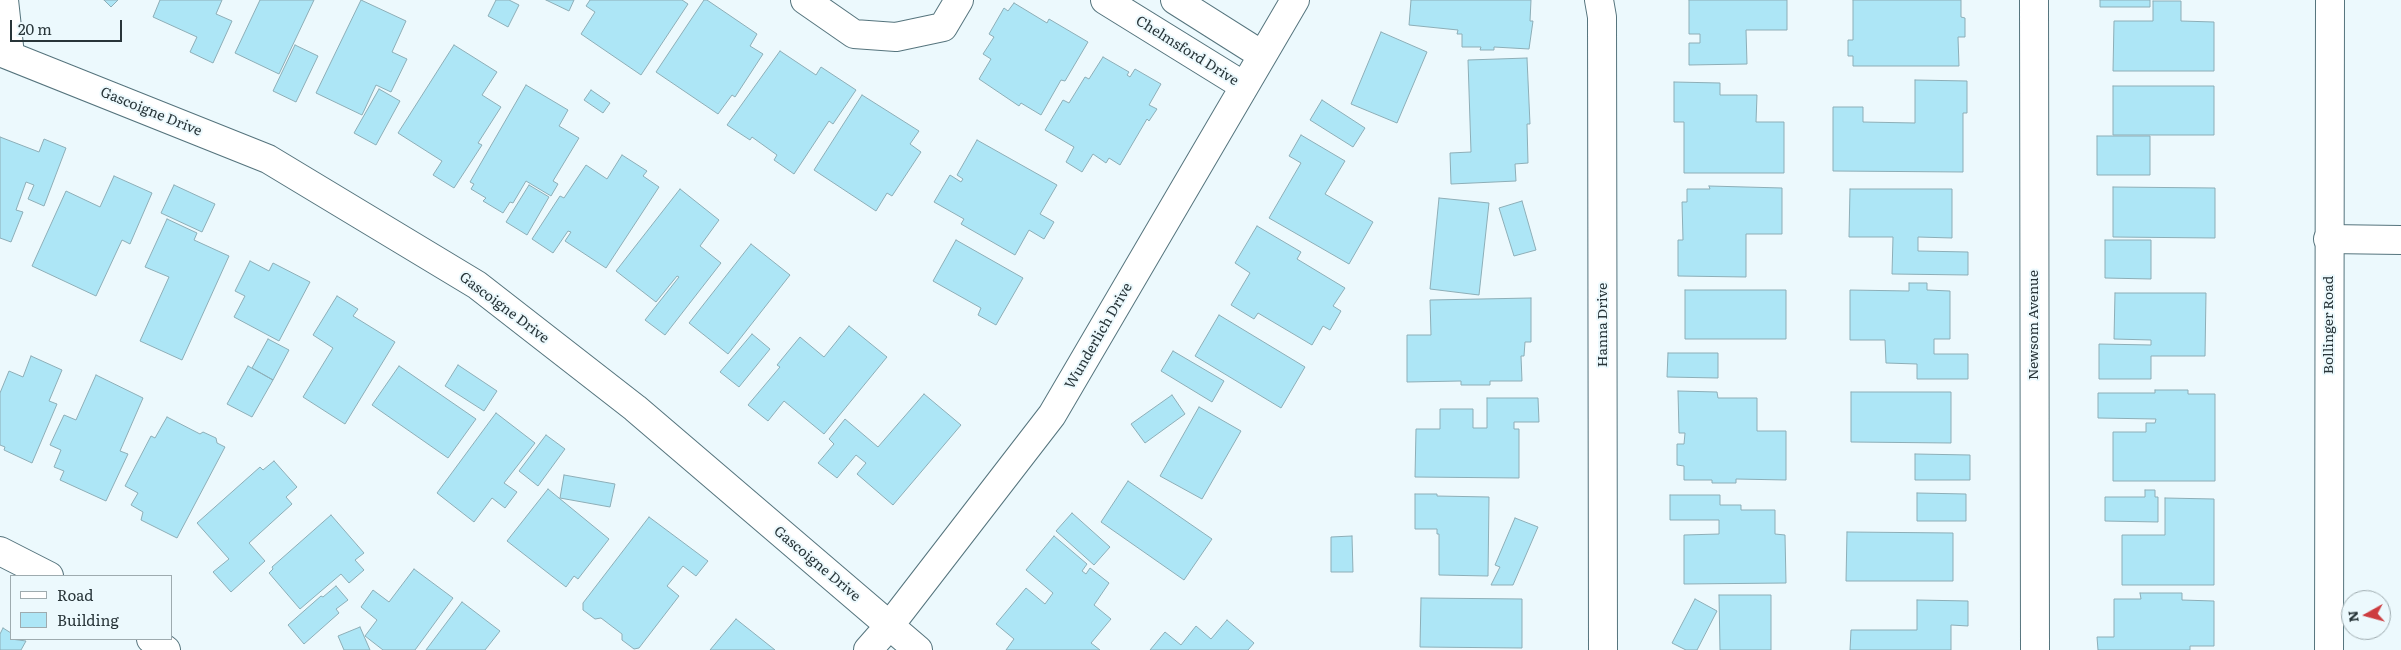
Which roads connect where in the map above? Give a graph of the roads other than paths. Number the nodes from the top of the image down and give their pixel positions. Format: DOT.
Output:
graph roads {
  1 [pos="4,0"];
  2 [pos="805,0"];
  3 [pos="959,0"];
  4 [pos="1105,0"];
  5 [pos="1175,0"];
  6 [pos="1295,0"];
  7 [pos="1599,0"];
  8 [pos="2034,0"];
  9 [pos="2330,0"];
  10 [pos="5,54"];
  11 [pos="1262,55"];
  12 [pos="1244,86"];
  13 [pos="2328,239"];
  14 [pos="2401,240"];
  15 [pos="0,551"];
  16 [pos="47,575"];
  17 [pos="890,625"];
  18 [pos="152,640"];
  19 [pos="166,650"];
  20 [pos="868,650"];
  21 [pos="918,650"];
  22 [pos="1603,650"];
  23 [pos="2034,650"];
  24 [pos="2329,650"];
  1 -- 10 [label="street"];
  2 -- 3 [label="street"];
  4 -- 12 [label="street, Chelmsford Drive"];
  5 -- 11 [label="street"];
  6 -- 11 [label="street, Wunderlich Drive"];
  7 -- 22 [label="street, Hanna Drive"];
  8 -- 23 [label="street, Newsom Avenue"];
  9 -- 13 [label="street, Bollinger Road"];
  10 -- 17 [label="street, Gascoigne Drive"];
  11 -- 12 [label="street, Wunderlich Drive"];
  12 -- 17 [label="street, Wunderlich Drive"];
  13 -- 14 [label="street"];
  13 -- 24 [label="street, Bollinger Road"];
  15 -- 16 [label="street"];
  17 -- 20 [label="street, Wunderlich Drive"];
  17 -- 21 [label="street, Gascoigne Drive"];
  18 -- 19 [label="street"];
}
